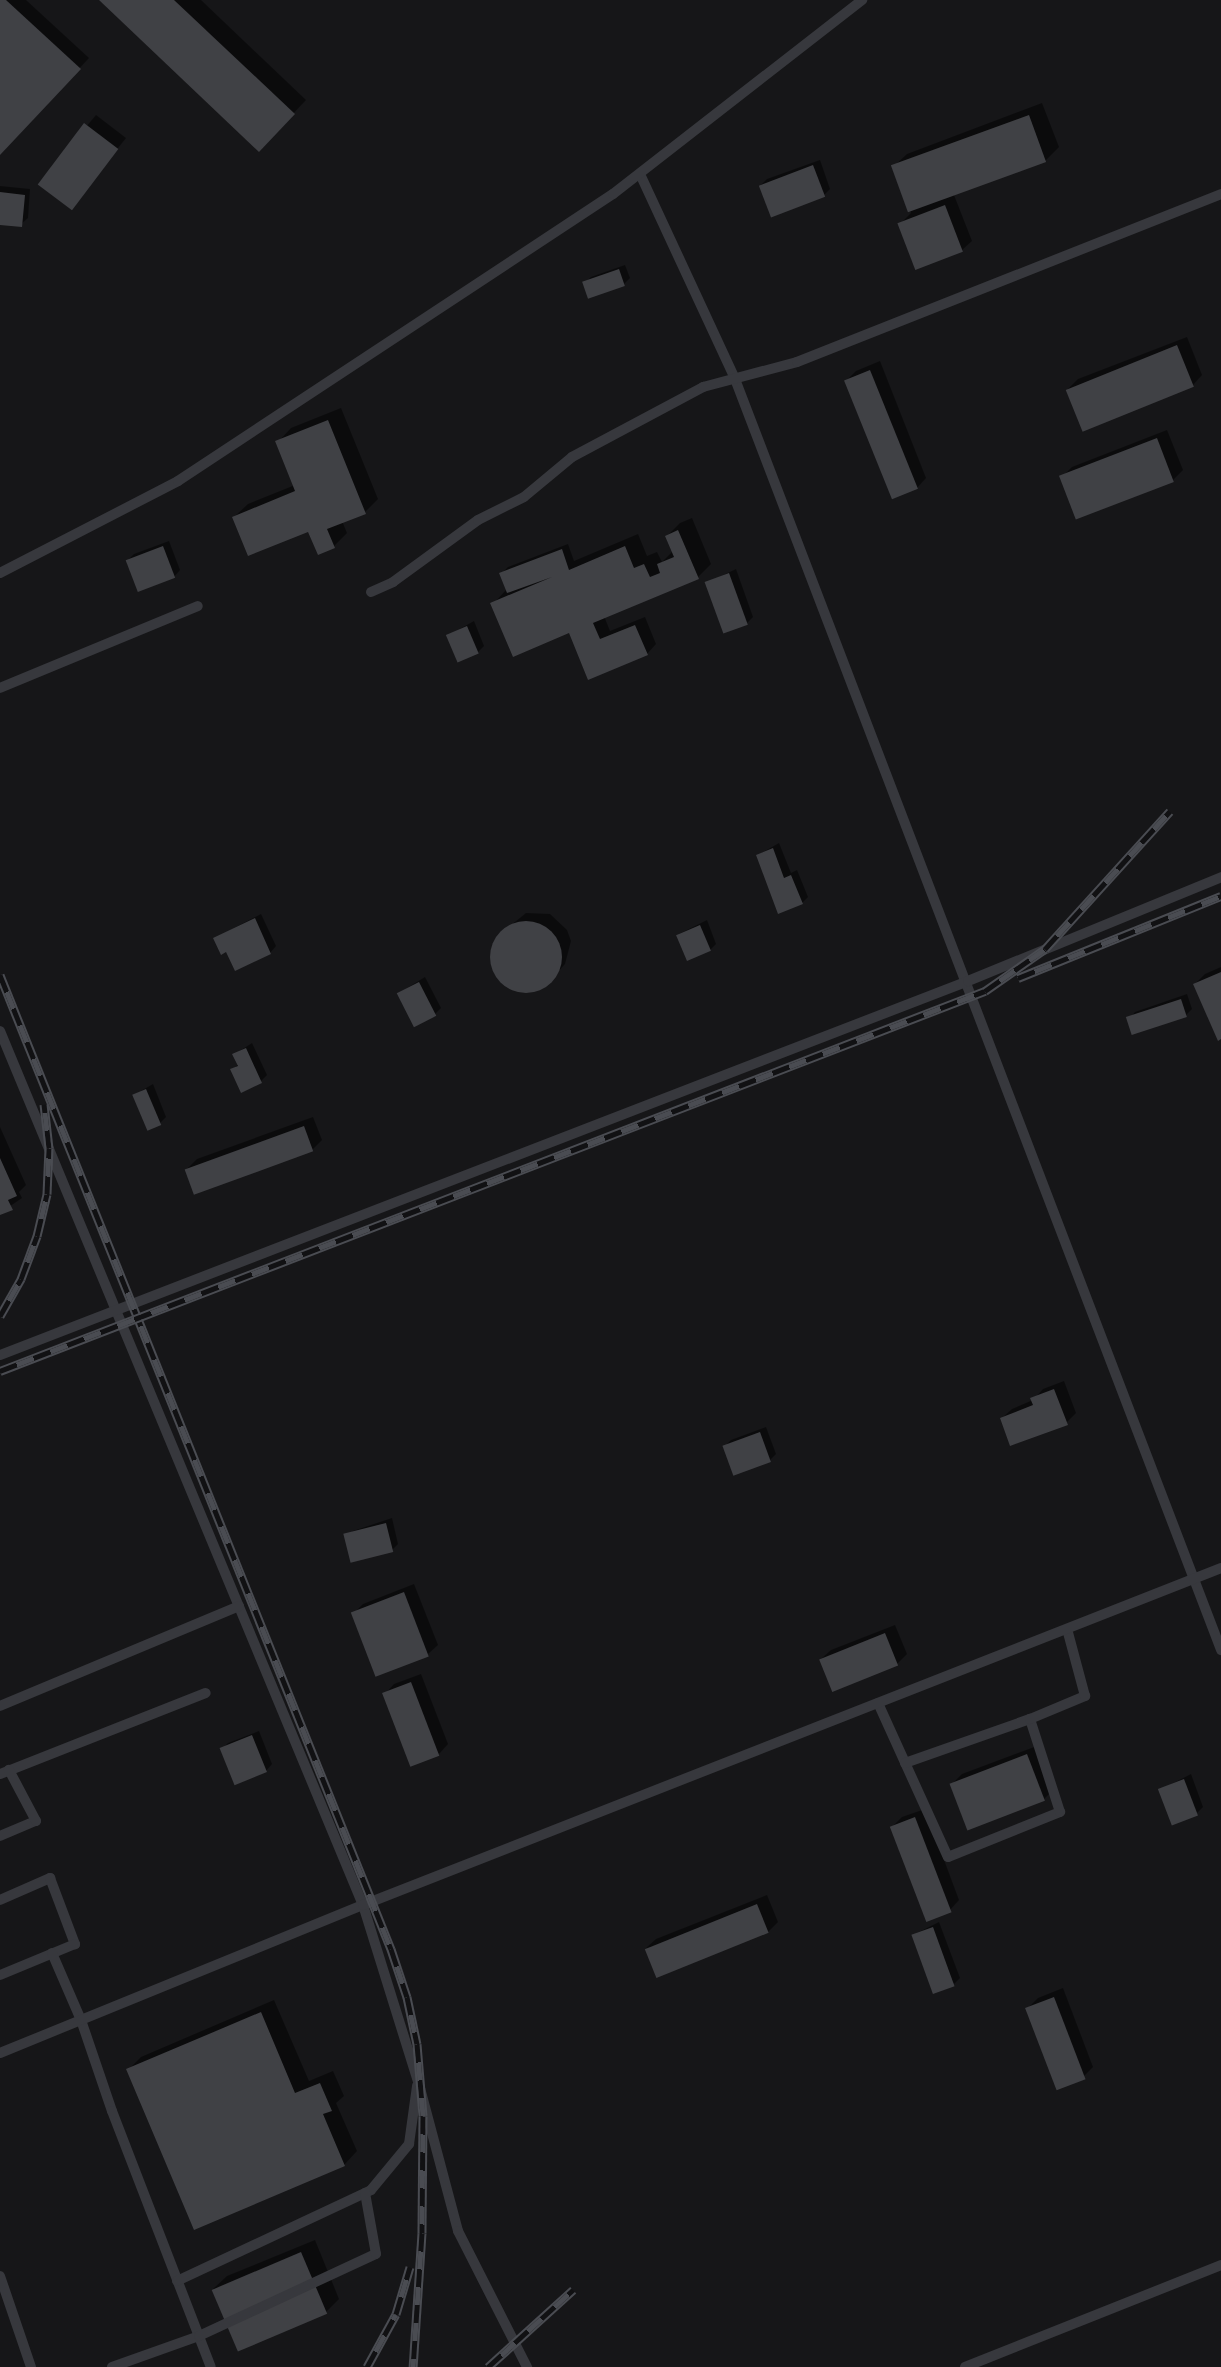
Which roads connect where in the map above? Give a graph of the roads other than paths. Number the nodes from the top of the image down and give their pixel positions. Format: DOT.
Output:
graph roads {
  1 [pos="862,0"];
  2 [pos="640,174"];
  3 [pos="1221,194"];
  4 [pos="735,379"];
  5 [pos="0,573"];
  6 [pos="371,592"];
  7 [pos="198,606"];
  8 [pos="0,688"];
  9 [pos="1221,877"];
  10 [pos="968,981"];
  11 [pos="0,1031"];
  12 [pos="115,1308"];
  13 [pos="0,1355"];
  14 [pos="1221,1568"];
  15 [pos="1193,1579"];
  16 [pos="239,1606"];
  17 [pos="1067,1629"];
  18 [pos="1221,1650"];
  19 [pos="206,1693"];
  20 [pos="878,1703"];
  21 [pos="0,1706"];
  22 [pos="1030,1719"];
  23 [pos="905,1763"];
  24 [pos="5,1772"];
  25 [pos="0,1836"];
  26 [pos="0,1900"];
  27 [pos="363,1905"];
  28 [pos="52,1953"];
  29 [pos="0,1975"];
  30 [pos="81,2020"];
  31 [pos="0,2053"];
  32 [pos="418,2080"];
  33 [pos="365,2193"];
  34 [pos="1221,2265"];
  35 [pos="0,2276"];
  36 [pos="177,2281"];
  37 [pos="199,2336"];
  38 [pos="31,2367"];
  39 [pos="112,2367"];
  40 [pos="211,2367"];
  41 [pos="527,2367"];
  42 [pos="965,2367"];
  1 -- 2 [label="lane"];
  2 -- 4 [label="lane"];
  2 -- 5 [label="lane"];
  3 -- 4 [label="lane"];
  4 -- 6 [label="lane"];
  4 -- 10 [label="lane"];
  7 -- 8 [label="lane"];
  9 -- 10 [label="lane"];
  10 -- 12 [label="lane"];
  10 -- 15 [label="lane"];
  11 -- 12 [label="lane"];
  12 -- 13 [label="lane"];
  12 -- 16 [label="lane"];
  14 -- 15 [label="lane"];
  15 -- 17 [label="lane"];
  15 -- 18 [label="lane"];
  16 -- 21 [label="lane"];
  16 -- 27 [label="lane"];
  17 -- 20 [label="lane"];
  17 -- 22 [label="lane"];
  19 -- 24 [label="lane"];
  20 -- 23 [label="lane"];
  20 -- 27 [label="lane"];
  22 -- 23 [label="lane"];
  22 -- 23 [label="lane"];
  24 -- 25 [label="lane"];
  26 -- 28 [label="lane"];
  27 -- 30 [label="lane"];
  27 -- 32 [label="lane"];
  28 -- 29 [label="lane"];
  28 -- 30 [label="lane"];
  30 -- 31 [label="lane"];
  30 -- 36 [label="lane"];
  32 -- 33 [label="lane"];
  32 -- 41 [label="lane"];
  33 -- 36 [label="lane"];
  33 -- 37 [label="lane"];
  34 -- 42 [label="lane"];
  35 -- 38 [label="lane"];
  36 -- 37 [label="lane"];
  37 -- 39 [label="lane"];
  37 -- 40 [label="lane"];
}
